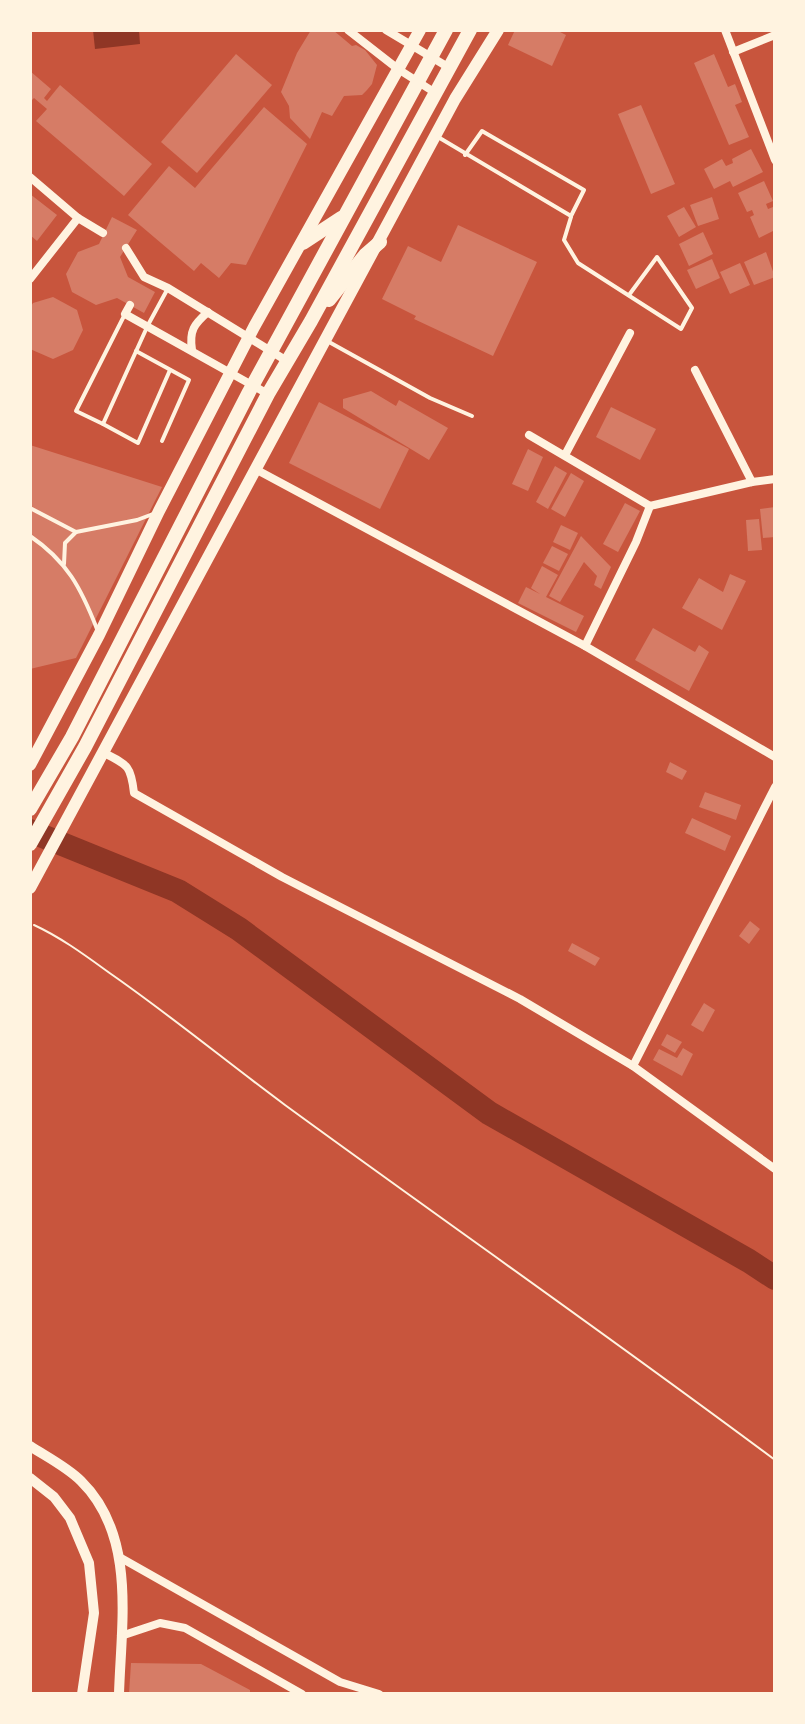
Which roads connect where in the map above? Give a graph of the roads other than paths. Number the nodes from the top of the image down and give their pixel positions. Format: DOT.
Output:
graph roads {
  1 [pos="348,30"];
  2 [pos="386,30"];
  3 [pos="420,30"];
  4 [pos="446,30"];
  5 [pos="470,30"];
  6 [pos="498,30"];
  7 [pos="725,30"];
  8 [pos="775,35"];
  9 [pos="411,45"];
  10 [pos="733,52"];
  11 [pos="431,57"];
  12 [pos="448,67"];
  13 [pos="398,69"];
  14 [pos="417,82"];
  15 [pos="434,92"];
  16 [pos="436,136"];
  17 [pos="465,155"];
  18 [pos="775,160"];
  19 [pos="30,177"];
  20 [pos="345,216"];
  21 [pos="571,216"];
  22 [pos="78,218"];
  23 [pos="103,233"];
  24 [pos="380,242"];
  25 [pos="303,243"];
  26 [pos="126,248"];
  27 [pos="30,277"];
  28 [pos="168,288"];
  29 [pos="629,295"];
  30 [pos="127,310"];
  31 [pos="208,312"];
  32 [pos="311,321"];
  33 [pos="148,325"];
  34 [pos="630,333"];
  35 [pos="249,337"];
  36 [pos="327,341"];
  37 [pos="192,350"];
  38 [pos="136,351"];
  39 [pos="272,351"];
  40 [pos="287,361"];
  41 [pos="170,370"];
  42 [pos="695,370"];
  43 [pos="231,371"];
  44 [pos="253,385"];
  45 [pos="268,394"];
  46 [pos="472,416"];
  47 [pos="103,424"];
  48 [pos="529,435"];
  49 [pos="162,441"];
  50 [pos="565,455"];
  51 [pos="257,470"];
  52 [pos="775,479"];
  53 [pos="752,482"];
  54 [pos="650,506"];
  55 [pos="30,508"];
  56 [pos="159,511"];
  57 [pos="76,532"];
  58 [pos="30,536"];
  59 [pos="64,564"];
  60 [pos="99,635"];
  61 [pos="585,646"];
  62 [pos="103,755"];
  63 [pos="775,757"];
  64 [pos="30,765"];
  65 [pos="775,787"];
  66 [pos="30,809"];
  67 [pos="30,844"];
  68 [pos="30,888"];
  69 [pos="633,1066"];
  70 [pos="775,1169"];
  71 [pos="30,1446"];
  72 [pos="30,1478"];
  73 [pos="121,1558"];
  74 [pos="121,1636"];
  75 [pos="82,1694"];
  76 [pos="119,1694"];
  77 [pos="302,1694"];
  78 [pos="379,1694"];
  1 -- 13 [label="street"];
  2 -- 9 [label="street"];
  3 -- 9 [label="main road"];
  4 -- 11 [label="highway"];
  5 -- 12 [label="highway"];
  6 -- 16 [label="main road"];
  7 -- 10 [label="street"];
  8 -- 10 [label="street"];
  9 -- 11 [label="street"];
  9 -- 13 [label="main road"];
  10 -- 18 [label="street"];
  11 -- 12 [label="street"];
  11 -- 14 [label="highway"];
  12 -- 15 [label="highway"];
  13 -- 14 [label="street"];
  13 -- 25 [label="main road"];
  14 -- 15 [label="street"];
  14 -- 20 [label="highway"];
  15 -- 32 [label="highway"];
  16 -- 17 [label="lane"];
  16 -- 24 [label="main road"];
  17 -- 21 [label="lane"];
  17 -- 21 [label="lane"];
  19 -- 22 [label="street"];
  20 -- 25 [label="highway"];
  20 -- 39 [label="highway"];
  21 -- 29 [label="lane"];
  22 -- 23 [label="street"];
  22 -- 27 [label="street"];
  24 -- 32 [label="highway"];
  24 -- 36 [label="main road"];
  25 -- 35 [label="main road"];
  26 -- 28 [label="street"];
  28 -- 31 [label="street"];
  28 -- 33 [label="lane"];
  29 -- 29 [label="lane"];
  30 -- 33 [label="street"];
  30 -- 47 [label="lane"];
  31 -- 35 [label="street"];
  31 -- 37 [label="street"];
  32 -- 40 [label="highway"];
  33 -- 37 [label="street"];
  33 -- 38 [label="lane"];
  34 -- 50 [label="street"];
  35 -- 39 [label="street"];
  35 -- 43 [label="main road"];
  36 -- 46 [label="lane"];
  36 -- 51 [label="main road"];
  37 -- 43 [label="street"];
  38 -- 41 [label="lane"];
  38 -- 47 [label="lane"];
  39 -- 40 [label="street"];
  39 -- 44 [label="highway"];
  40 -- 45 [label="highway"];
  41 -- 47 [label="lane"];
  41 -- 49 [label="lane"];
  42 -- 53 [label="street"];
  43 -- 44 [label="street"];
  43 -- 56 [label="main road"];
  44 -- 45 [label="street"];
  44 -- 66 [label="highway"];
  45 -- 67 [label="highway"];
  48 -- 50 [label="street"];
  50 -- 54 [label="street"];
  51 -- 61 [label="street"];
  51 -- 62 [label="main road"];
  52 -- 53 [label="street"];
  53 -- 54 [label="street"];
  54 -- 61 [label="street"];
  55 -- 57 [label="lane"];
  56 -- 57 [label="lane"];
  56 -- 60 [label="main road"];
  57 -- 59 [label="lane"];
  58 -- 59 [label="lane"];
  59 -- 60 [label="lane"];
  60 -- 64 [label="main road"];
  61 -- 63 [label="street"];
  62 -- 68 [label="main road"];
  62 -- 69 [label="street"];
  65 -- 69 [label="street"];
  69 -- 70 [label="street"];
  71 -- 73 [label="street"];
  72 -- 75 [label="street"];
  73 -- 74 [label="street"];
  73 -- 78 [label="street"];
  74 -- 76 [label="street"];
  74 -- 77 [label="street"];
}
